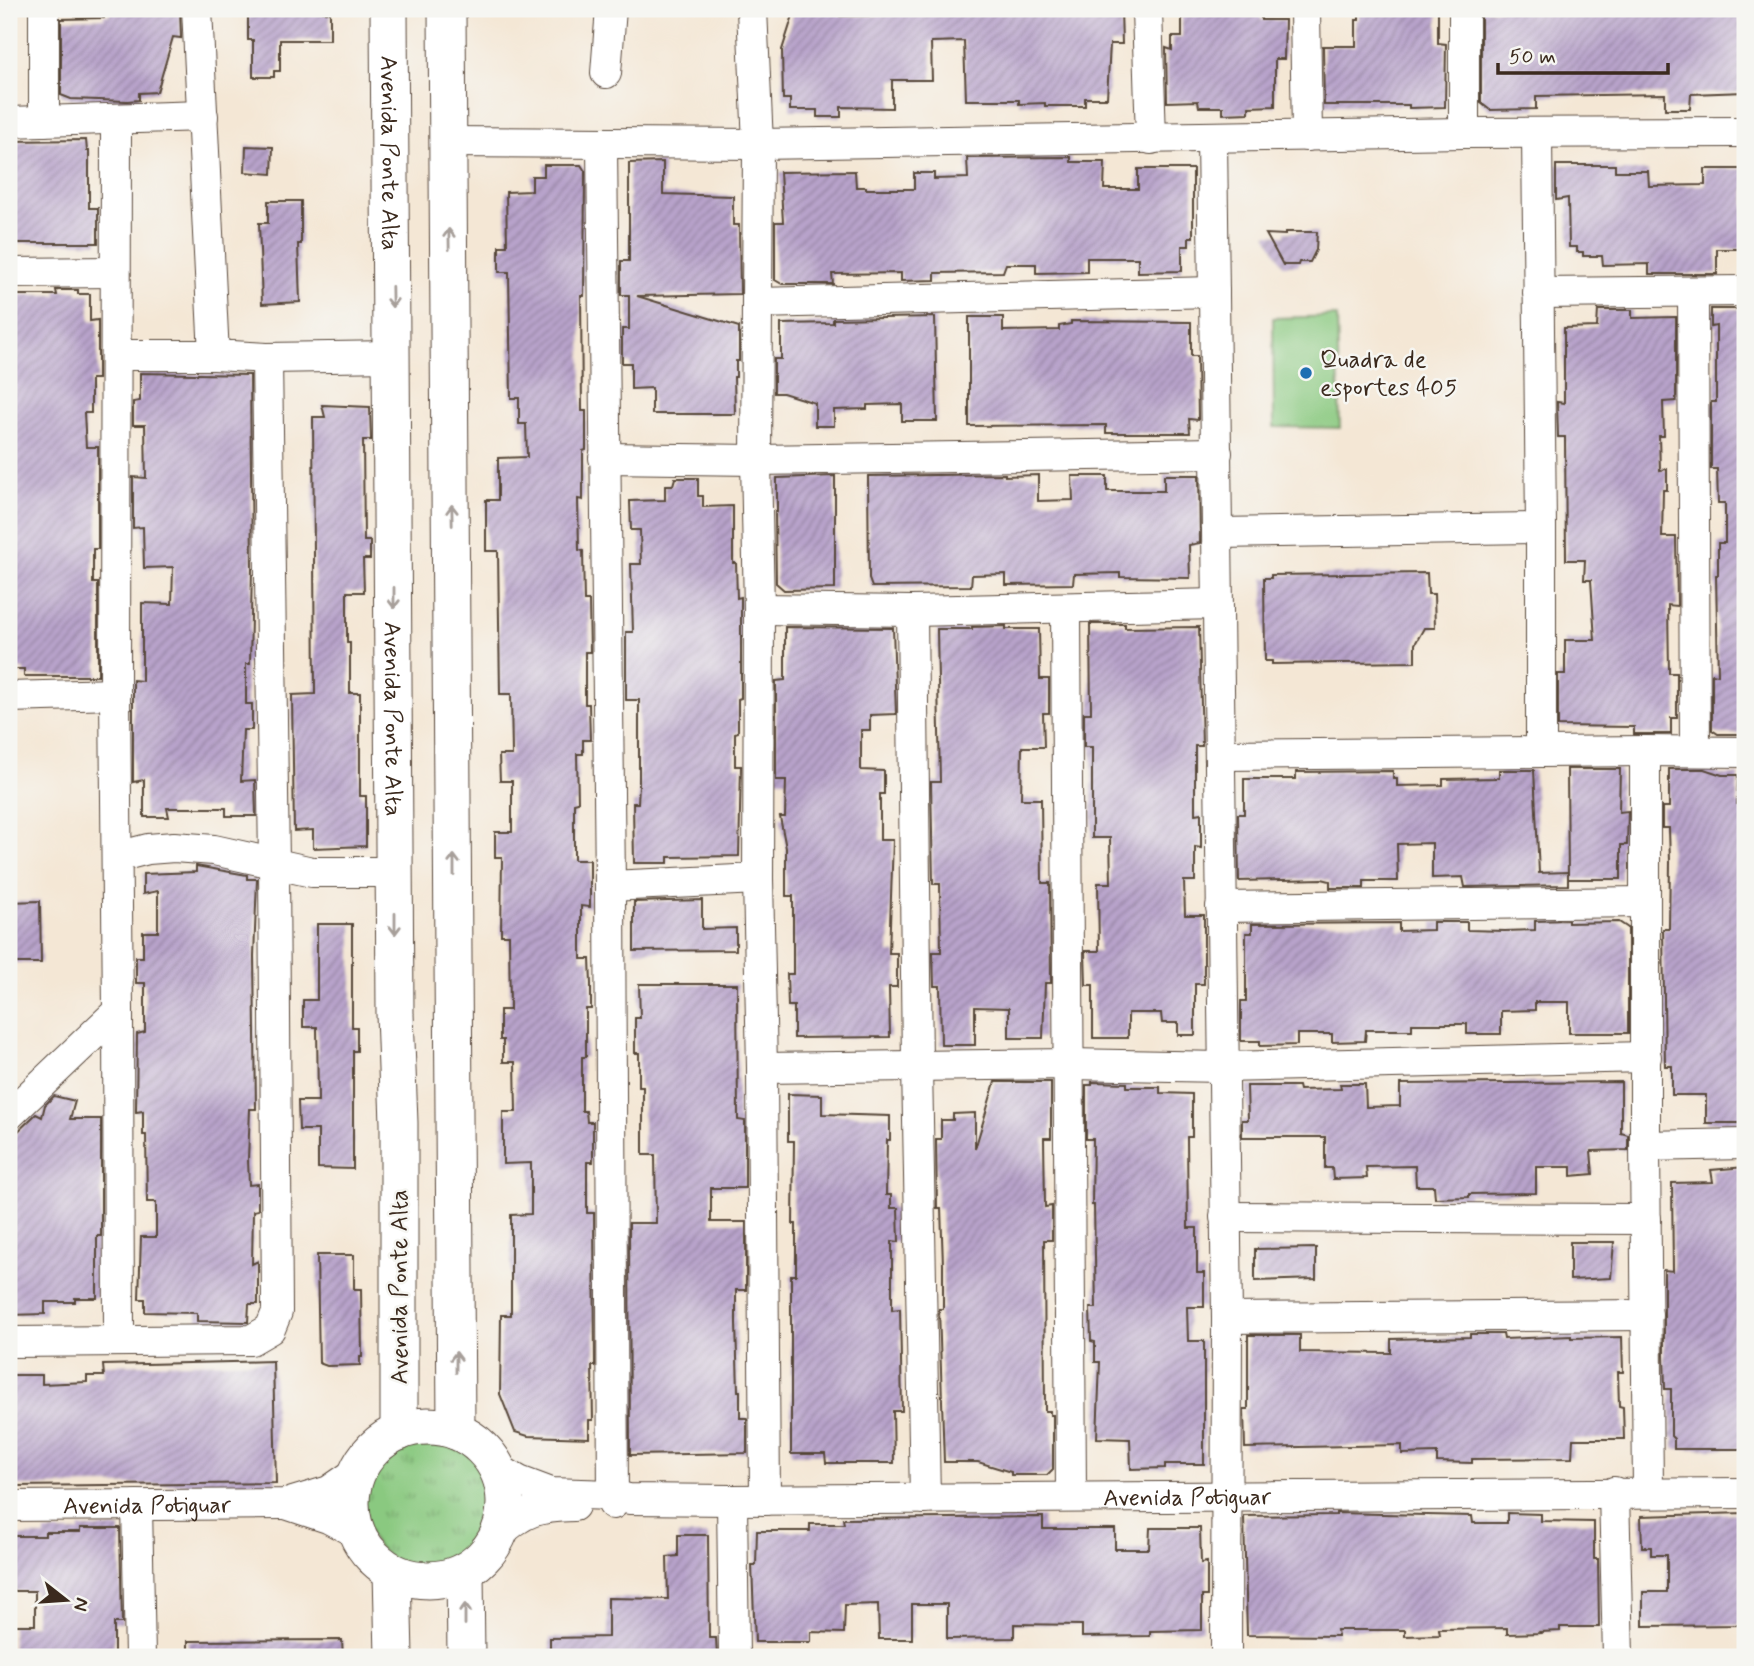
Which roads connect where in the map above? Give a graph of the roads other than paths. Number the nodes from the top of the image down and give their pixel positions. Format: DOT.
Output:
graph roads {
  1 [pos="44,9"];
  2 [pos="197,9"];
  3 [pos="389,9"];
  4 [pos="447,9"];
  5 [pos="611,9"];
  6 [pos="752,9"];
  7 [pos="1147,9"];
  8 [pos="1305,9"];
  9 [pos="1464,9"];
  10 [pos="606,73"];
  11 [pos="203,116"];
  12 [pos="116,120"];
  13 [pos="44,121"];
  14 [pos="9,122"];
  15 [pos="1745,132"];
  16 [pos="1464,133"];
  17 [pos="1537,134"];
  18 [pos="1307,136"];
  19 [pos="1212,138"];
  20 [pos="1151,139"];
  21 [pos="448,142"];
  22 [pos="602,144"];
  23 [pos="758,144"];
  24 [pos="115,272"];
  25 [pos="9,273"];
  26 [pos="1745,291"];
  27 [pos="1214,292"];
  28 [pos="1693,292"];
  29 [pos="1538,293"];
  30 [pos="758,303"];
  31 [pos="117,355"];
  32 [pos="214,355"];
  33 [pos="393,356"];
  34 [pos="267,358"];
  35 [pos="1217,453"];
  36 [pos="604,458"];
  37 [pos="756,460"];
  38 [pos="1541,528"];
  39 [pos="1218,533"];
  40 [pos="452,555"];
  41 [pos="393,559"];
  42 [pos="1217,604"];
  43 [pos="1066,608"];
  44 [pos="759,609"];
  45 [pos="912,611"];
  46 [pos="115,694"];
  47 [pos="9,697"];
  48 [pos="1645,751"];
  49 [pos="1695,751"];
  50 [pos="1541,752"];
  51 [pos="1745,752"];
  52 [pos="1220,755"];
  53 [pos="117,857"];
  54 [pos="274,864"];
  55 [pos="394,872"];
  56 [pos="758,879"];
  57 [pos="610,886"];
  58 [pos="1645,902"];
  59 [pos="1221,907"];
  60 [pos="118,1011"];
  61 [pos="454,1013"];
  62 [pos="395,1014"];
  63 [pos="1646,1057"];
  64 [pos="1070,1064"];
  65 [pos="917,1066"];
  66 [pos="1222,1067"];
  67 [pos="762,1068"];
  68 [pos="455,1111"];
  69 [pos="9,1115"];
  70 [pos="399,1123"];
  71 [pos="1745,1144"];
  72 [pos="1645,1146"];
  73 [pos="1225,1217"];
  74 [pos="1646,1219"];
  75 [pos="1647,1315"];
  76 [pos="1227,1318"];
  77 [pos="119,1341"];
  78 [pos="9,1342"];
  79 [pos="456,1431"];
  80 [pos="399,1432"];
  81 [pos="498,1469"];
  82 [pos="358,1471"];
  83 [pos="1614,1492"];
  84 [pos="1648,1493"];
  85 [pos="1745,1493"];
  86 [pos="1071,1496"];
  87 [pos="1225,1496"];
  88 [pos="925,1499"];
  89 [pos="618,1500"];
  90 [pos="732,1500"];
  91 [pos="765,1500"];
  92 [pos="286,1504"];
  93 [pos="137,1505"];
  94 [pos="9,1506"];
  95 [pos="358,1534"];
  96 [pos="498,1535"];
  97 [pos="465,1571"];
  98 [pos="392,1572"];
  99 [pos="140,1657"];
  100 [pos="394,1657"];
  101 [pos="466,1657"];
  102 [pos="734,1657"];
  103 [pos="1226,1657"];
  104 [pos="1618,1657"];
  1 -- 13 [label="street"];
  2 -- 11 [label="street"];
  3 -- 33 [label="main road, Avenida Ponte Alta, one-way"];
  4 -- 21 [label="main road"];
  5 -- 10 [label="street"];
  6 -- 23 [label="street"];
  7 -- 20 [label="street"];
  8 -- 18 [label="street"];
  9 -- 16 [label="street"];
  11 -- 12 [label="street"];
  11 -- 32 [label="street"];
  12 -- 13 [label="street"];
  12 -- 24 [label="street"];
  13 -- 14 [label="street"];
  15 -- 17 [label="street"];
  16 -- 17 [label="street"];
  16 -- 18 [label="street"];
  17 -- 29 [label="street"];
  18 -- 19 [label="street"];
  19 -- 20 [label="street"];
  19 -- 27 [label="street"];
  20 -- 23 [label="street"];
  21 -- 22 [label="street"];
  40 -- 21 [label="main road, one-way"];
  22 -- 23 [label="street"];
  22 -- 36 [label="street"];
  23 -- 30 [label="street"];
  24 -- 25 [label="street"];
  24 -- 31 [label="street"];
  26 -- 28 [label="street"];
  27 -- 30 [label="street"];
  27 -- 35 [label="street"];
  28 -- 29 [label="street"];
  28 -- 49 [label="street"];
  29 -- 38 [label="street"];
  30 -- 37 [label="street"];
  31 -- 32 [label="street"];
  31 -- 46 [label="street"];
  32 -- 34 [label="street"];
  33 -- 34 [label="street"];
  33 -- 41 [label="main road, Avenida Ponte Alta"];
  34 -- 54 [label="street"];
  35 -- 37 [label="street"];
  35 -- 39 [label="street"];
  36 -- 37 [label="street"];
  36 -- 57 [label="street"];
  37 -- 44 [label="street"];
  38 -- 39 [label="street"];
  38 -- 50 [label="street"];
  39 -- 42 [label="street"];
  40 -- 41 [label="main road"];
  61 -- 40 [label="main road, one-way"];
  41 -- 55 [label="main road, Avenida Ponte Alta, one-way"];
  42 -- 43 [label="street"];
  42 -- 52 [label="street"];
  43 -- 45 [label="street"];
  43 -- 64 [label="street"];
  44 -- 45 [label="street"];
  44 -- 56 [label="street"];
  45 -- 65 [label="street"];
  46 -- 47 [label="street"];
  46 -- 53 [label="street"];
  48 -- 49 [label="street"];
  48 -- 50 [label="street"];
  48 -- 58 [label="street"];
  49 -- 51 [label="street"];
  50 -- 52 [label="street"];
  52 -- 59 [label="street"];
  53 -- 54 [label="street"];
  53 -- 60 [label="street"];
  54 -- 55 [label="street"];
  54 -- 77 [label="street"];
  55 -- 62 [label="main road, Avenida Ponte Alta, one-way"];
  56 -- 57 [label="street"];
  56 -- 67 [label="street"];
  57 -- 89 [label="street"];
  58 -- 59 [label="street"];
  58 -- 63 [label="street"];
  59 -- 66 [label="street"];
  60 -- 69 [label="street"];
  60 -- 77 [label="street"];
  61 -- 62 [label="main road"];
  61 -- 68 [label="main road"];
  62 -- 70 [label="main road, Avenida Ponte Alta"];
  63 -- 66 [label="street"];
  63 -- 72 [label="street"];
  64 -- 65 [label="street"];
  64 -- 66 [label="street"];
  64 -- 86 [label="street"];
  65 -- 67 [label="street"];
  65 -- 88 [label="street"];
  66 -- 73 [label="street"];
  67 -- 91 [label="street"];
  68 -- 70 [label="main road"];
  79 -- 68 [label="main road, one-way"];
  70 -- 80 [label="main road, Avenida Ponte Alta"];
  71 -- 72 [label="street"];
  72 -- 74 [label="street"];
  73 -- 74 [label="street"];
  73 -- 76 [label="street"];
  74 -- 75 [label="street"];
  75 -- 76 [label="street"];
  75 -- 84 [label="street"];
  76 -- 87 [label="street"];
  77 -- 78 [label="street"];
  79 -- 80 [label="main road, Avenida Potiguar"];
  79 -- 81 [label="main road, Avenida Potiguar"];
  80 -- 82 [label="main road, Avenida Potiguar"];
  81 -- 89 [label="street, Avenida Potiguar"];
  81 -- 96 [label="main road, Avenida Potiguar"];
  82 -- 92 [label="street, Avenida Potiguar"];
  82 -- 95 [label="main road, Avenida Potiguar"];
  83 -- 84 [label="street, Avenida Potiguar"];
  83 -- 87 [label="street, Avenida Potiguar"];
  83 -- 104 [label="street"];
  84 -- 85 [label="street, Avenida Potiguar"];
  86 -- 87 [label="street, Avenida Potiguar"];
  86 -- 88 [label="street, Avenida Potiguar"];
  87 -- 103 [label="street"];
  88 -- 91 [label="street, Avenida Potiguar"];
  89 -- 90 [label="street, Avenida Potiguar"];
  89 -- 96 [label="street, Avenida Potiguar"];
  90 -- 91 [label="street, Avenida Potiguar"];
  90 -- 102 [label="street"];
  92 -- 93 [label="street, Avenida Potiguar"];
  92 -- 95 [label="street, Avenida Potiguar"];
  93 -- 94 [label="street, Avenida Potiguar"];
  93 -- 99 [label="street"];
  95 -- 98 [label="main road, Avenida Potiguar"];
  96 -- 97 [label="main road, Avenida Potiguar"];
  97 -- 98 [label="main road"];
  101 -- 97 [label="main road, one-way"];
  98 -- 100 [label="main road"];
}
